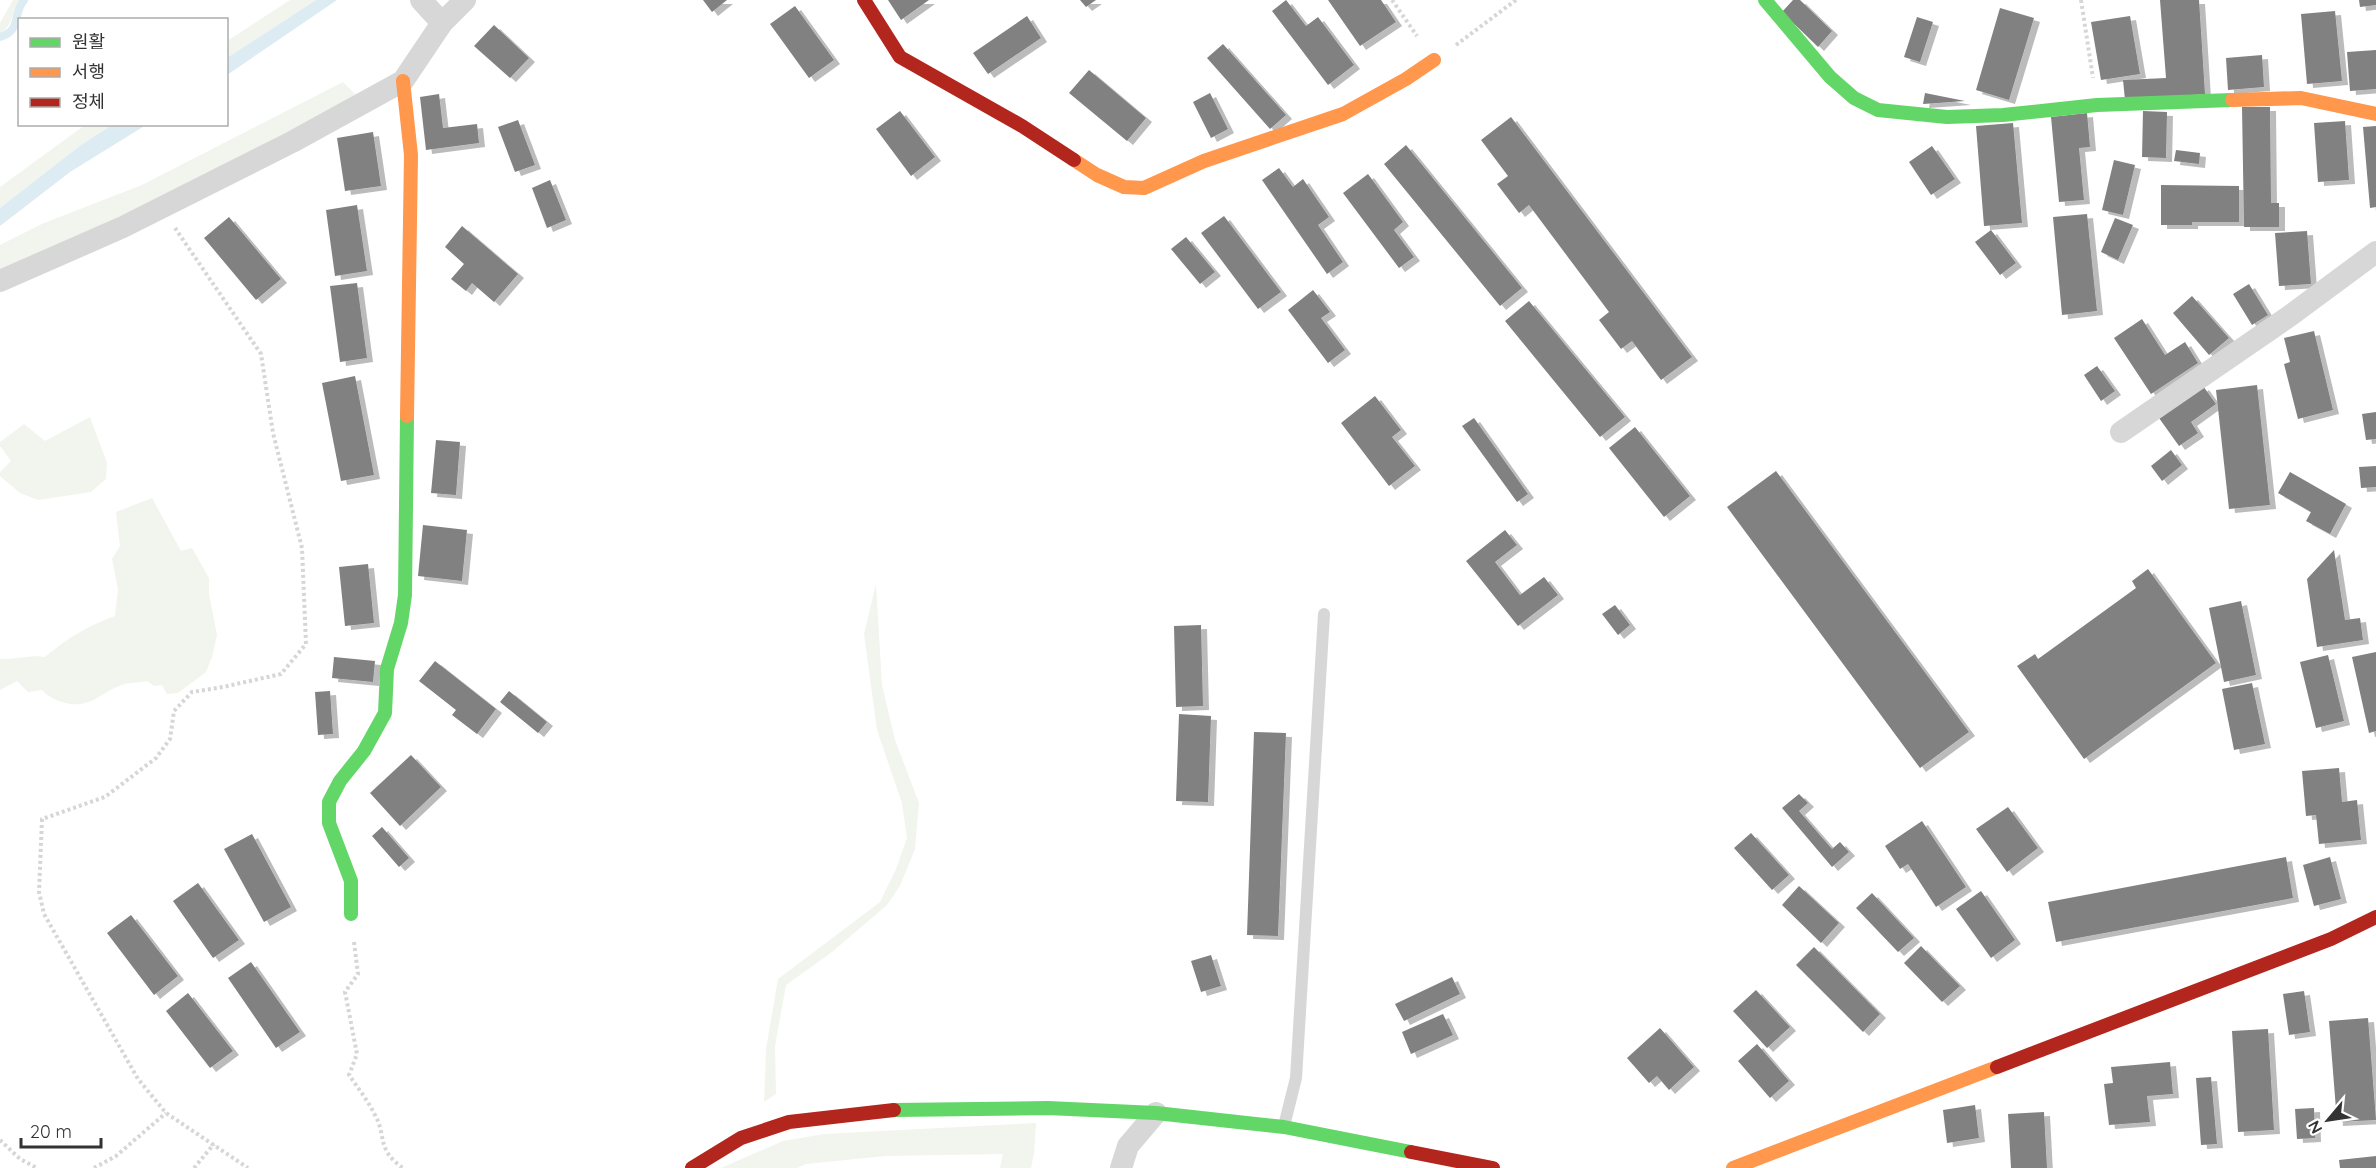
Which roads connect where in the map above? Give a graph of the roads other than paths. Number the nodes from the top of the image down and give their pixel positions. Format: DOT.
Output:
graph roads {
  1 [pos="421,0"];
  2 [pos="465,0"];
  3 [pos="864,0"];
  4 [pos="1765,0"];
  5 [pos="442,23"];
  6 [pos="1434,60"];
  7 [pos="403,81"];
  8 [pos="2376,114"];
  9 [pos="2376,252"];
  10 [pos="0,281"];
  11 [pos="2121,432"];
  12 [pos="1324,614"];
  13 [pos="351,914"];
  14 [pos="2376,917"];
  15 [pos="1156,1113"];
  16 [pos="1284,1127"];
  17 [pos="692,1168"];
  18 [pos="1121,1168"];
  19 [pos="1493,1168"];
  20 [pos="1733,1168"];
  1 -- 5 [label="street"];
  2 -- 5 [label="street"];
  3 -- 6 [label="street"];
  4 -- 8 [label="street"];
  5 -- 7 [label="street"];
  7 -- 10 [label="street"];
  7 -- 13 [label="street"];
  9 -- 11 [label="street"];
  12 -- 16 [label="lane"];
  14 -- 20 [label="street"];
  15 -- 16 [label="street"];
  15 -- 17 [label="street"];
  15 -- 18 [label="street"];
  16 -- 19 [label="street"];
}
